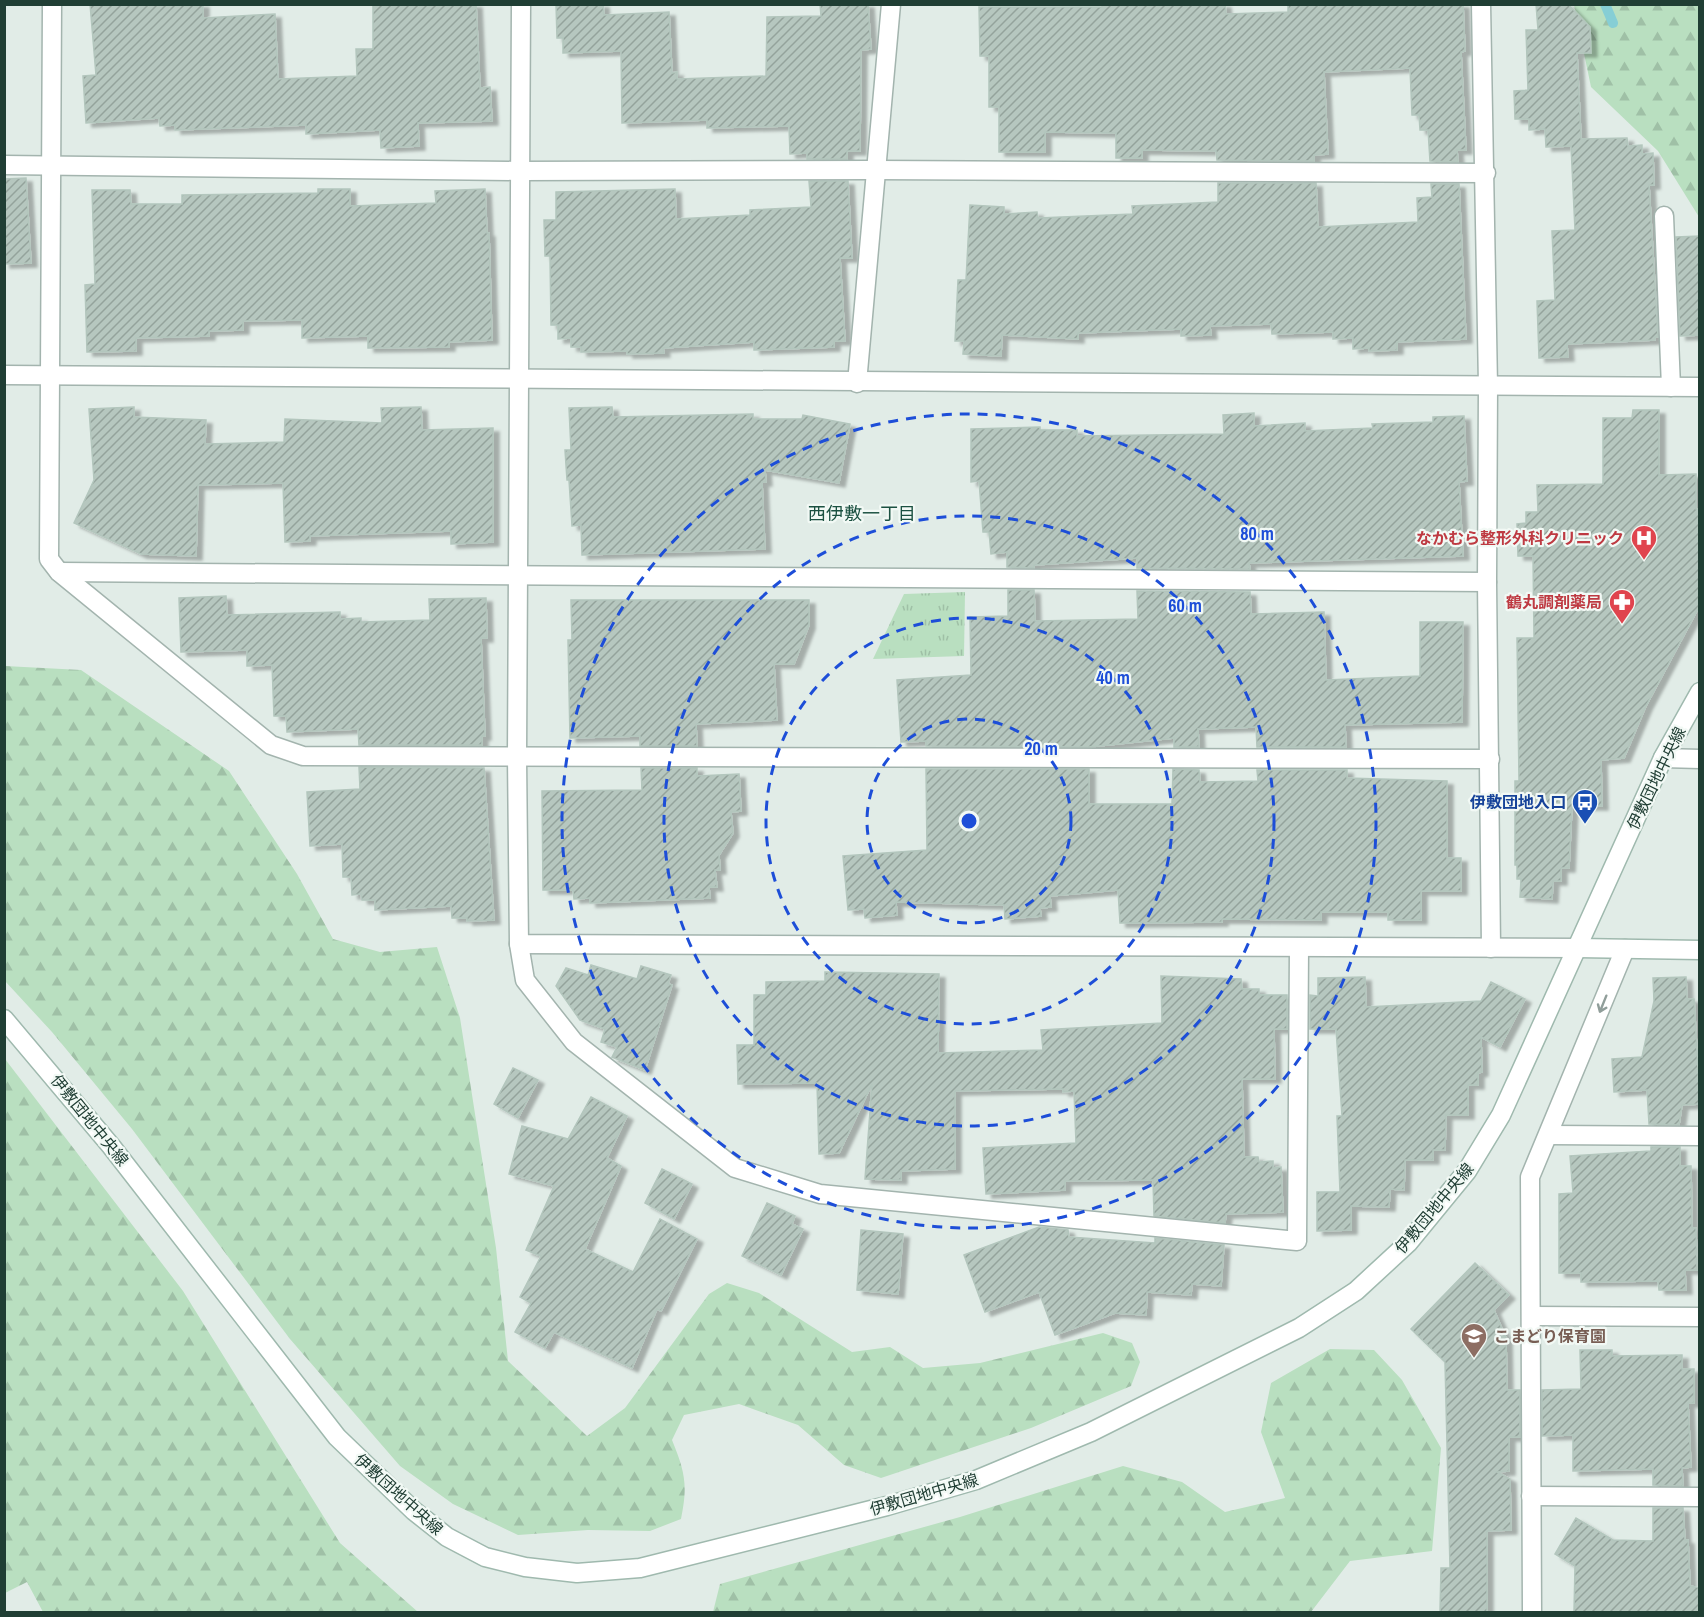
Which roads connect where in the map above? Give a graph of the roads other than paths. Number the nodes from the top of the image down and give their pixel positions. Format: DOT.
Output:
graph roads {
  1 [pos="52,4"];
  2 [pos="521,4"];
  3 [pos="891,4"];
  4 [pos="1481,4"];
  5 [pos="4,165"];
  6 [pos="52,165"];
  7 [pos="876,170"];
  8 [pos="520,171"];
  9 [pos="1486,173"];
  10 [pos="1664,216"];
  11 [pos="4,375"];
  12 [pos="51,375"];
  13 [pos="519,380"];
  14 [pos="857,383"];
  15 [pos="1488,386"];
  16 [pos="1671,387"];
  17 [pos="1700,387"];
  18 [pos="59,572"];
  19 [pos="518,576"];
  20 [pos="1487,582"];
  21 [pos="1700,692"];
  22 [pos="517,757"];
  23 [pos="1663,758"];
  24 [pos="1490,759"];
  25 [pos="1700,759"];
  26 [pos="519,945"];
  27 [pos="1299,948"];
  28 [pos="1491,948"];
  29 [pos="1578,948"];
  30 [pos="1625,950"];
  31 [pos="1700,951"];
  32 [pos="4,1019"];
  33 [pos="1549,1135"];
  34 [pos="1700,1136"];
  35 [pos="1532,1316"];
  36 [pos="1700,1317"];
  37 [pos="1531,1496"];
  38 [pos="1700,1497"];
  39 [pos="1532,1612"];
  1 -- 6 [label="street"];
  2 -- 8 [label="street"];
  3 -- 7 [label="street"];
  4 -- 9 [label="street"];
  5 -- 6 [label="street"];
  6 -- 8 [label="street"];
  6 -- 12 [label="street"];
  7 -- 8 [label="street"];
  7 -- 9 [label="street"];
  7 -- 14 [label="street"];
  8 -- 13 [label="street"];
  9 -- 15 [label="street"];
  10 -- 16 [label="street"];
  11 -- 12 [label="street"];
  12 -- 13 [label="street"];
  12 -- 18 [label="street"];
  13 -- 14 [label="street"];
  13 -- 19 [label="street"];
  14 -- 15 [label="street"];
  15 -- 16 [label="street"];
  15 -- 20 [label="street"];
  16 -- 17 [label="street"];
  18 -- 19 [label="street"];
  18 -- 22 [label="street"];
  19 -- 20 [label="street"];
  19 -- 22 [label="street"];
  20 -- 24 [label="street"];
  21 -- 23 [label="street, 伊敷団地中央線"];
  22 -- 24 [label="street"];
  22 -- 26 [label="street"];
  23 -- 25 [label="street"];
  23 -- 29 [label="street, 伊敷団地中央線"];
  24 -- 28 [label="street"];
  26 -- 27 [label="street"];
  26 -- 27 [label="street"];
  27 -- 28 [label="street"];
  28 -- 29 [label="street"];
  29 -- 30 [label="street"];
  29 -- 32 [label="street, 伊敷団地中央線"];
  30 -- 31 [label="street"];
  30 -- 33 [label="street, one-way"];
  33 -- 34 [label="street"];
  33 -- 35 [label="street"];
  35 -- 36 [label="street"];
  35 -- 37 [label="street"];
  37 -- 38 [label="street"];
  37 -- 39 [label="street"];
}
